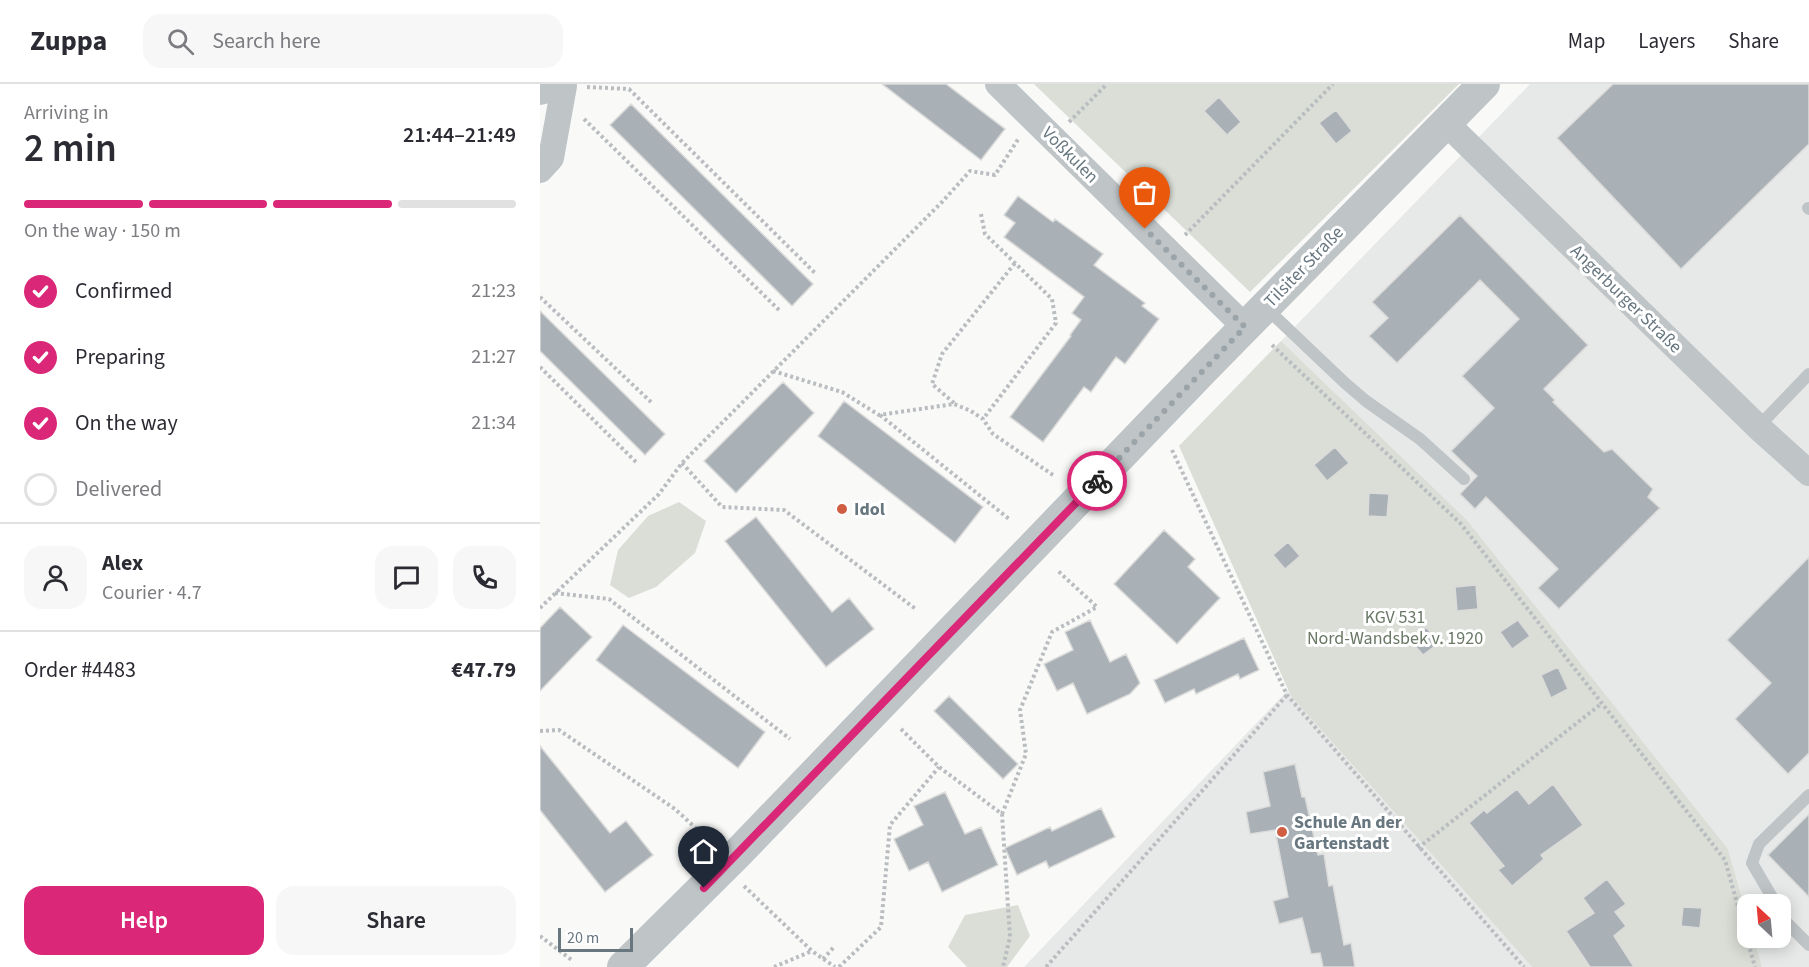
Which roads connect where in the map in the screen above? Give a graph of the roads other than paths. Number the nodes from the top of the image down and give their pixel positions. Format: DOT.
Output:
graph roads {
  1 [pos="998,84"];
  2 [pos="1484,84"];
  3 [pos="558,90"];
  4 [pos="1446,123"];
  5 [pos="540,170"];
  6 [pos="1255,317"];
  7 [pos="1809,374"];
  8 [pos="1758,427"];
  9 [pos="1809,473"];
  10 [pos="1464,479"];
  11 [pos="1809,795"];
  12 [pos="1770,894"];
  13 [pos="1791,927"];
  14 [pos="1809,945"];
  15 [pos="623,967"];
  1 -- 6 [label="street, Voßkulen"];
  2 -- 4 [label="street, Tilsiter Straße"];
  3 -- 5 [label="street"];
  4 -- 6 [label="street, Tilsiter Straße"];
  4 -- 8 [label="street, Angerburger Straße"];
  6 -- 10 [label="lane"];
  6 -- 15 [label="street, Tilsiter Straße"];
  7 -- 8 [label="lane"];
  8 -- 9 [label="street, Angerburger Straße"];
  11 -- 12 [label="lane"];
  13 -- 14 [label="lane"];
}
